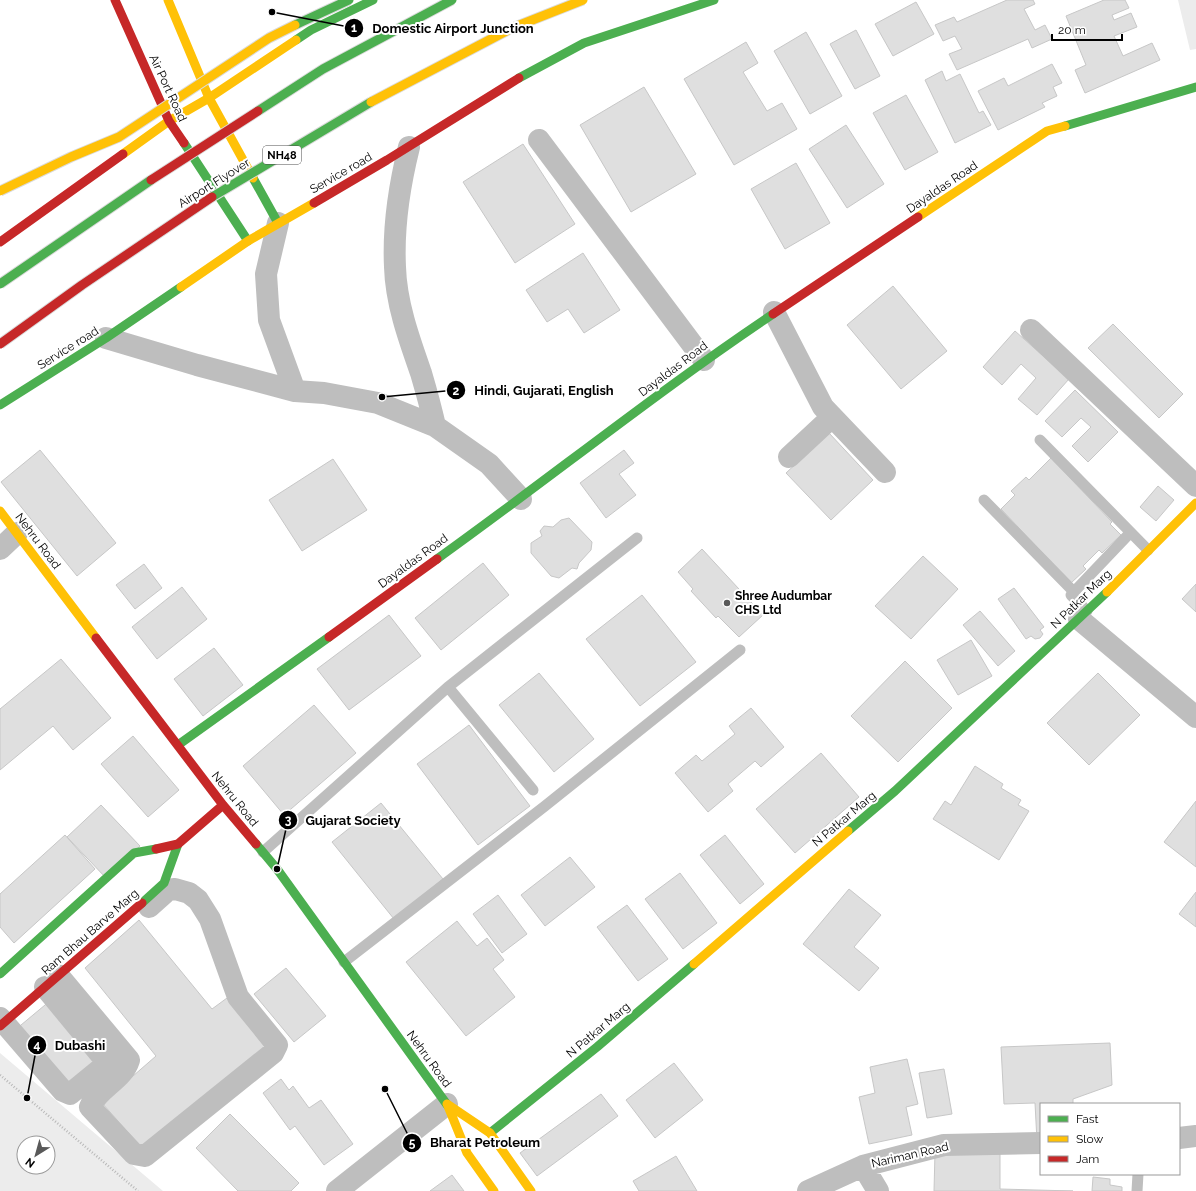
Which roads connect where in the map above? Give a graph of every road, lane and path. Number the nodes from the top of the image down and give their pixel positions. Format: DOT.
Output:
graph roads {
  1 [pos="115,0"];
  2 [pos="168,0"];
  3 [pos="349,0"];
  4 [pos="373,0"];
  5 [pos="452,0"];
  6 [pos="583,0"];
  7 [pos="714,0"];
  8 [pos="1196,87"];
  9 [pos="209,98"];
  10 [pos="169,121"];
  11 [pos="538,140"];
  12 [pos="409,147"];
  13 [pos="0,191"];
  14 [pos="278,223"];
  15 [pos="248,241"];
  16 [pos="0,242"];
  17 [pos="0,284"];
  18 [pos="774,312"];
  19 [pos="1031,330"];
  20 [pos="106,338"];
  21 [pos="0,344"];
  22 [pos="704,360"];
  23 [pos="295,391"];
  24 [pos="0,405"];
  25 [pos="832,417"];
  26 [pos="435,426"];
  27 [pos="1040,440"];
  28 [pos="789,457"];
  29 [pos="885,472"];
  30 [pos="1196,486"];
  31 [pos="521,499"];
  32 [pos="984,500"];
  33 [pos="1196,503"];
  34 [pos="0,511"];
  35 [pos="17,533"];
  36 [pos="1130,533"];
  37 [pos="637,538"];
  38 [pos="0,549"];
  39 [pos="1148,550"];
  40 [pos="1074,592"];
  41 [pos="1083,615"];
  42 [pos="740,650"];
  43 [pos="448,688"];
  44 [pos="1196,717"];
  45 [pos="178,745"];
  46 [pos="533,790"];
  47 [pos="223,805"];
  48 [pos="178,844"];
  49 [pos="263,852"];
  50 [pos="137,912"];
  51 [pos="344,962"];
  52 [pos="0,974"];
  53 [pos="56,981"];
  54 [pos="1,1022"];
  55 [pos="0,1075"];
  56 [pos="447,1104"];
  57 [pos="490,1133"];
  58 [pos="1196,1136"];
  59 [pos="1180,1138"];
  60 [pos="1040,1143"];
  61 [pos="864,1166"];
  62 [pos="1138,1175"];
  63 [pos="138,1191"];
  64 [pos="337,1191"];
  65 [pos="494,1191"];
  66 [pos="531,1191"];
  67 [pos="808,1191"];
  68 [pos="878,1191"];
  69 [pos="1137,1191"];
  1 -- 10 [label="main road, Air Port Road"];
  2 -- 9 [label="main road"];
  3 -- 13 [label="main road, bridge"];
  4 -- 9 [label="main road"];
  5 -- 17 [label="main road, bridge"];
  6 -- 21 [label="main road, Airport Flyover / NH48, bridge"];
  7 -- 12 [label="main road, Service road"];
  8 -- 18 [label="main road, Dayaldas Road"];
  9 -- 10 [label="main road"];
  9 -- 14 [label="main road"];
  10 -- 15 [label="main road, Air Port Road"];
  10 -- 16 [label="main road"];
  11 -- 22 [label="street"];
  12 -- 14 [label="main road, Service road"];
  12 -- 26 [label="street"];
  14 -- 15 [label="main road, Service road"];
  14 -- 23 [label="street"];
  15 -- 20 [label="main road, Service road"];
  18 -- 22 [label="main road, Dayaldas Road"];
  18 -- 25 [label="street"];
  19 -- 30 [label="street"];
  20 -- 23 [label="street"];
  20 -- 24 [label="main road, Service road"];
  22 -- 31 [label="main road, Dayaldas Road"];
  23 -- 26 [label="street"];
  25 -- 28 [label="street"];
  25 -- 29 [label="street"];
  26 -- 31 [label="street"];
  27 -- 36 [label="lane"];
  31 -- 45 [label="main road, Dayaldas Road"];
  32 -- 40 [label="lane"];
  33 -- 39 [label="main road, N Patkar Marg"];
  34 -- 35 [label="main road, Nehru Road"];
  35 -- 38 [label="street"];
  35 -- 45 [label="main road, Nehru Road"];
  36 -- 39 [label="lane"];
  36 -- 40 [label="lane"];
  37 -- 43 [label="lane"];
  39 -- 41 [label="main road, N Patkar Marg"];
  40 -- 41 [label="lane"];
  41 -- 44 [label="street"];
  41 -- 57 [label="main road, N Patkar Marg"];
  42 -- 51 [label="lane"];
  43 -- 46 [label="lane"];
  43 -- 49 [label="lane"];
  45 -- 47 [label="main road, Nehru Road"];
  47 -- 48 [label="main road, Ram Bhau Barve Marg"];
  47 -- 49 [label="main road, Nehru Road"];
  48 -- 50 [label="main road, Ram Bhau Barve Marg"];
  48 -- 52 [label="main road, Ram Bhau Barve Marg"];
  49 -- 51 [label="main road, Nehru Road"];
  50 -- 53 [label="street"];
  50 -- 53 [label="street"];
  51 -- 56 [label="main road, Nehru Road"];
  53 -- 54 [label="main road, Ram Bhau Barve Marg"];
  53 -- 54 [label="street"];
  55 -- 63 [label="path"];
  56 -- 57 [label="main road, Nehru Road"];
  56 -- 64 [label="street"];
  56 -- 65 [label="main road, Nehru Road"];
  57 -- 66 [label="main road, Nehru Road"];
  58 -- 59 [label="street"];
  60 -- 61 [label="street, Nariman Road"];
  61 -- 67 [label="street, Nariman Road"];
  61 -- 68 [label="street"];
  62 -- 69 [label="lane"];
}
